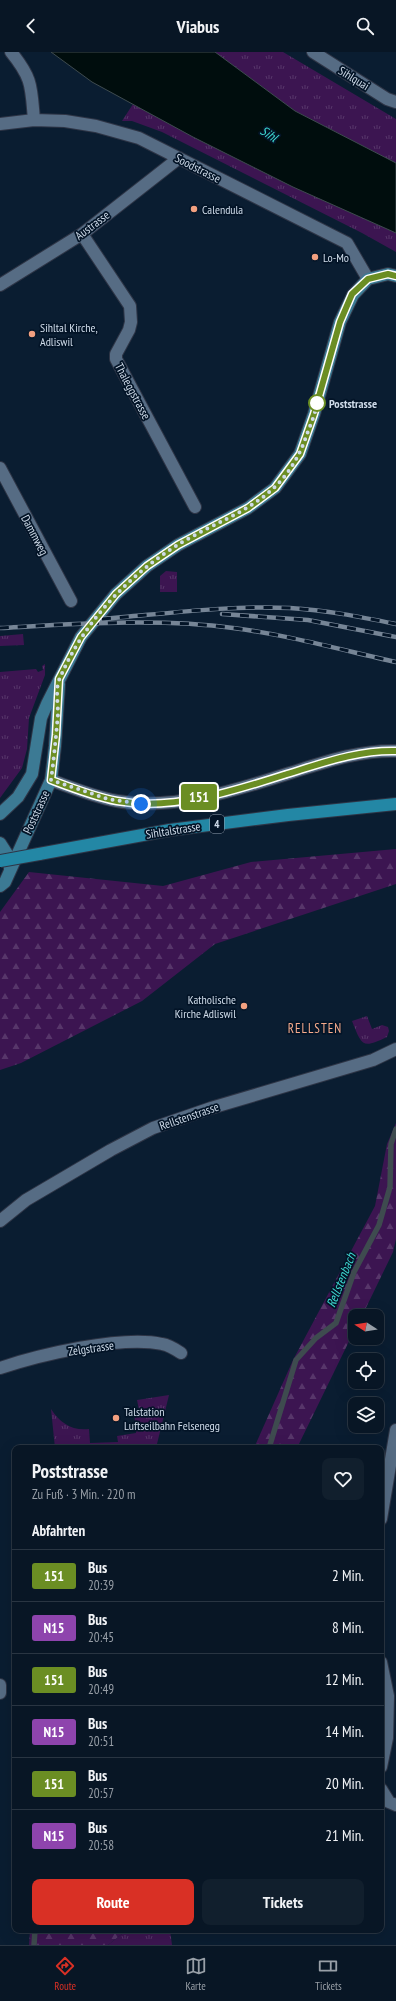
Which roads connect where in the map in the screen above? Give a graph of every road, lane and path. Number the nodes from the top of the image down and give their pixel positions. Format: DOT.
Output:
graph roads {
  1 [pos="11,52"];
  2 [pos="313,52"];
  3 [pos="396,102"];
  4 [pos="34,120"];
  5 [pos="0,124"];
  6 [pos="178,158"];
  7 [pos="82,234"];
  8 [pos="396,276"];
  9 [pos="368,279"];
  10 [pos="0,285"];
  11 [pos="0,468"];
  12 [pos="195,507"];
  13 [pos="71,602"];
  14 [pos="59,679"];
  15 [pos="396,752"];
  16 [pos="32,774"];
  17 [pos="51,780"];
  18 [pos="396,804"];
  19 [pos="0,814"];
  20 [pos="0,843"];
  21 [pos="0,861"];
  22 [pos="11,870"];
  23 [pos="0,886"];
  24 [pos="396,1049"];
  25 [pos="0,1221"];
  26 [pos="181,1352"];
  27 [pos="0,1368"];
  28 [pos="396,1430"];
  29 [pos="384,1501"];
  30 [pos="384,1677"];
  31 [pos="0,1685"];
  32 [pos="0,1693"];
  33 [pos="384,1753"];
  34 [pos="384,1794"];
  35 [pos="396,1805"];
  1 -- 4 [label="street"];
  2 -- 3 [label="street, Sihlquai"];
  4 -- 5 [label="street, Soodstrasse"];
  4 -- 6 [label="street, Soodstrasse"];
  6 -- 7 [label="street, Austrasse"];
  6 -- 9 [label="street, Soodstrasse"];
  7 -- 10 [label="street, Austrasse"];
  7 -- 12 [label="street, Thaleggstrasse"];
  8 -- 9 [label="street"];
  9 -- 14 [label="street, Poststrasse"];
  11 -- 13 [label="street, Dammweg"];
  14 -- 16 [label="street, Poststrasse"];
  14 -- 17 [label="street, Poststrasse"];
  15 -- 17 [label="street"];
  16 -- 17 [label="street"];
  16 -- 19 [label="street, Poststrasse"];
  17 -- 22 [label="street, Poststrasse"];
  18 -- 21 [label="main road, Sihltalstrasse / 4, bridge"];
  20 -- 22 [label="street"];
  22 -- 23 [label="street, Poststrasse"];
  24 -- 25 [label="street, Rellstenstrasse"];
  26 -- 27 [label="street, Zelgstrasse"];
  28 -- 29 [label="street"];
  30 -- 33 [label="street"];
  31 -- 32 [label="street"];
  34 -- 35 [label="street"];
}
